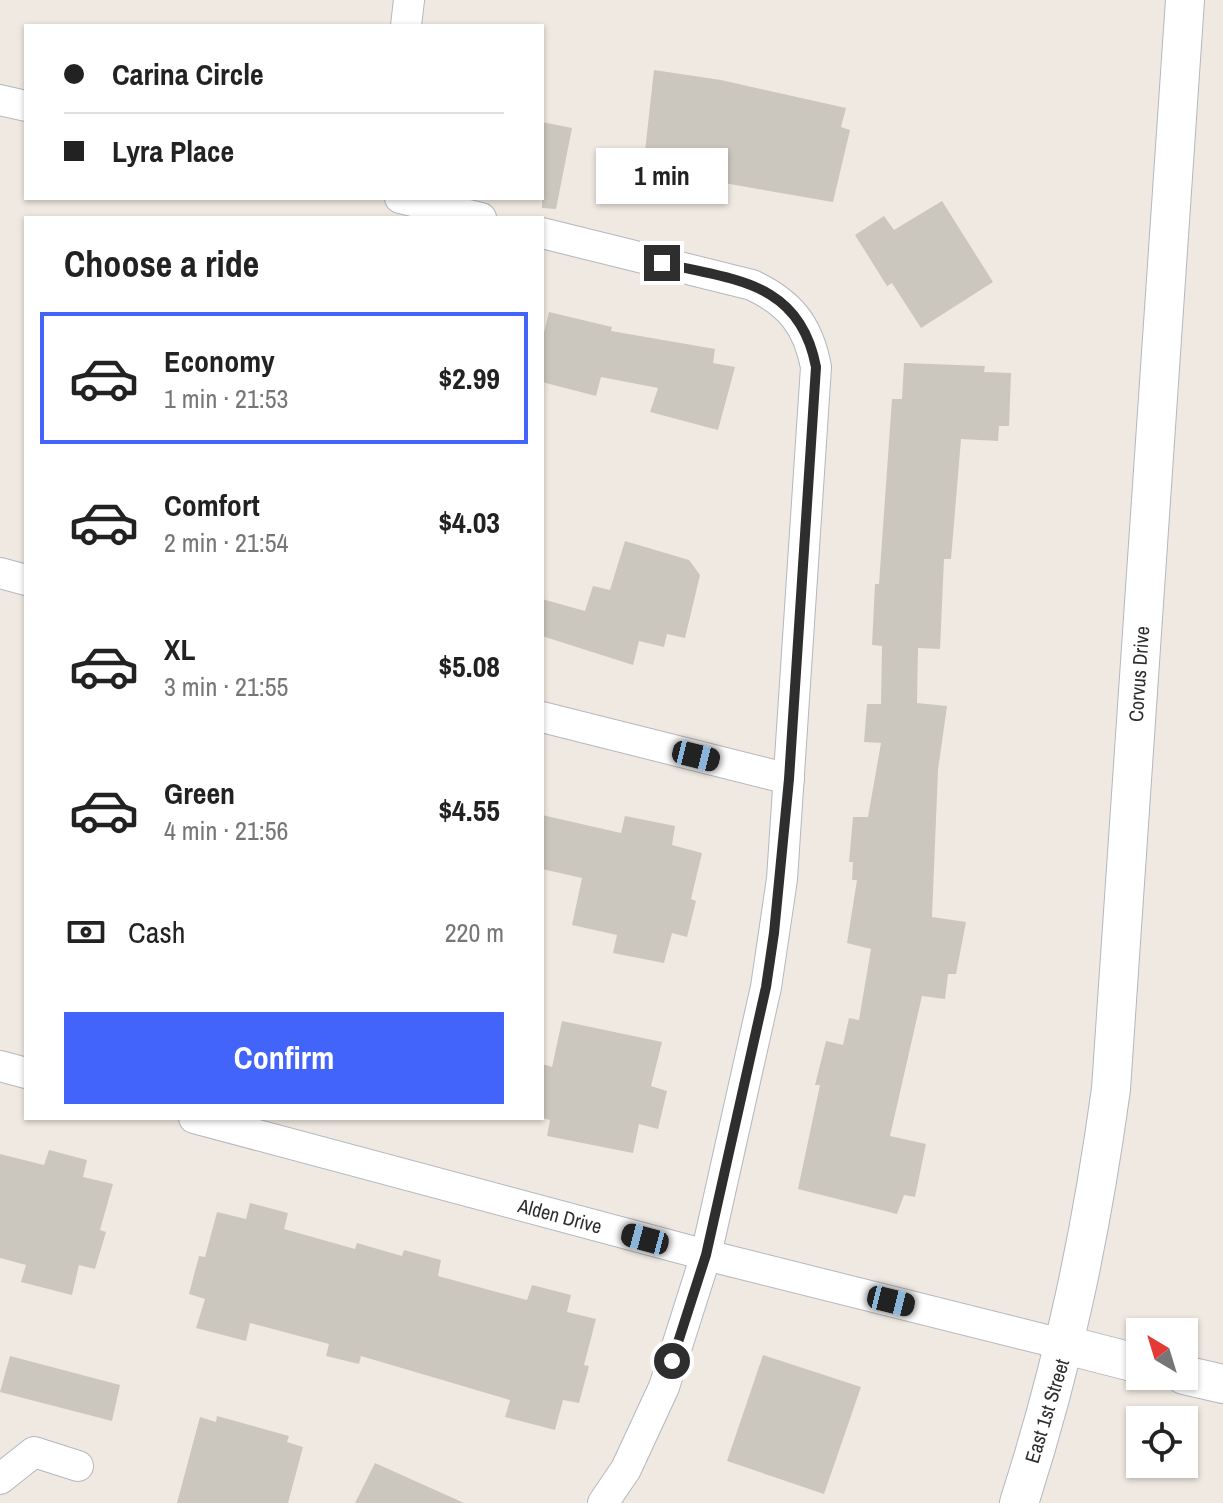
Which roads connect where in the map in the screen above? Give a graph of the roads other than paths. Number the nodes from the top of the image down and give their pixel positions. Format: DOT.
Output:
graph roads {
  1 [pos="409,0"];
  2 [pos="1185,0"];
  3 [pos="406,24"];
  4 [pos="0,100"];
  5 [pos="24,106"];
  6 [pos="408,200"];
  7 [pos="473,216"];
  8 [pos="544,233"];
  9 [pos="0,573"];
  10 [pos="24,579"];
  11 [pos="544,718"];
  12 [pos="789,779"];
  13 [pos="0,1066"];
  14 [pos="24,1072"];
  15 [pos="201,1120"];
  16 [pos="706,1255"];
  17 [pos="1066,1345"];
  18 [pos="1126,1360"];
  19 [pos="1198,1378"];
  20 [pos="1223,1384"];
  21 [pos="78,1466"];
  22 [pos="0,1479"];
  23 [pos="603,1503"];
  24 [pos="1019,1503"];
  1 -- 3 [label="street"];
  2 -- 17 [label="street, Corvus Drive"];
  4 -- 5 [label="street"];
  6 -- 7 [label="street"];
  8 -- 12 [label="street"];
  9 -- 10 [label="street"];
  11 -- 12 [label="street"];
  12 -- 16 [label="street"];
  13 -- 14 [label="street"];
  15 -- 16 [label="street, Alden Drive"];
  16 -- 17 [label="street, Alden Drive"];
  16 -- 23 [label="street"];
  17 -- 18 [label="street, East 1st Street"];
  17 -- 24 [label="street, East 1st Street"];
  19 -- 20 [label="street"];
  21 -- 22 [label="street"];
}
